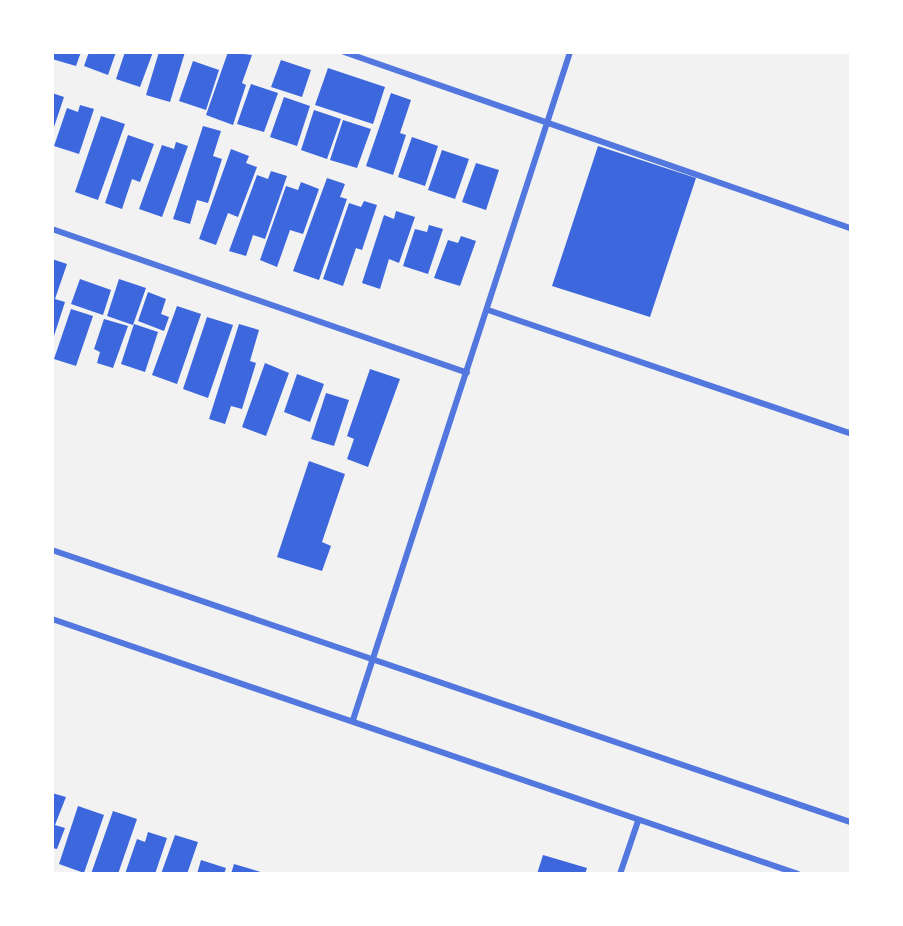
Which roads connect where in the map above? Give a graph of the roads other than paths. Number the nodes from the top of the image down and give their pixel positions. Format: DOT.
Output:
graph roads {
  1 [pos="344,52"];
  2 [pos="570,52"];
  3 [pos="548,122"];
  4 [pos="850,228"];
  5 [pos="52,229"];
  6 [pos="488,310"];
  7 [pos="467,373"];
  8 [pos="850,433"];
  9 [pos="52,550"];
  10 [pos="52,619"];
  11 [pos="372,658"];
  12 [pos="353,720"];
  13 [pos="638,821"];
  14 [pos="850,822"];
  15 [pos="620,873"];
  16 [pos="798,873"];
  1 -- 3 [label="street"];
  2 -- 3 [label="street"];
  3 -- 4 [label="street"];
  3 -- 6 [label="street"];
  5 -- 7 [label="street"];
  6 -- 7 [label="street"];
  6 -- 8 [label="street"];
  7 -- 11 [label="street"];
  9 -- 11 [label="street"];
  10 -- 12 [label="street"];
  11 -- 12 [label="street"];
  11 -- 14 [label="street"];
  12 -- 13 [label="street"];
  13 -- 15 [label="street"];
  13 -- 16 [label="street"];
}
